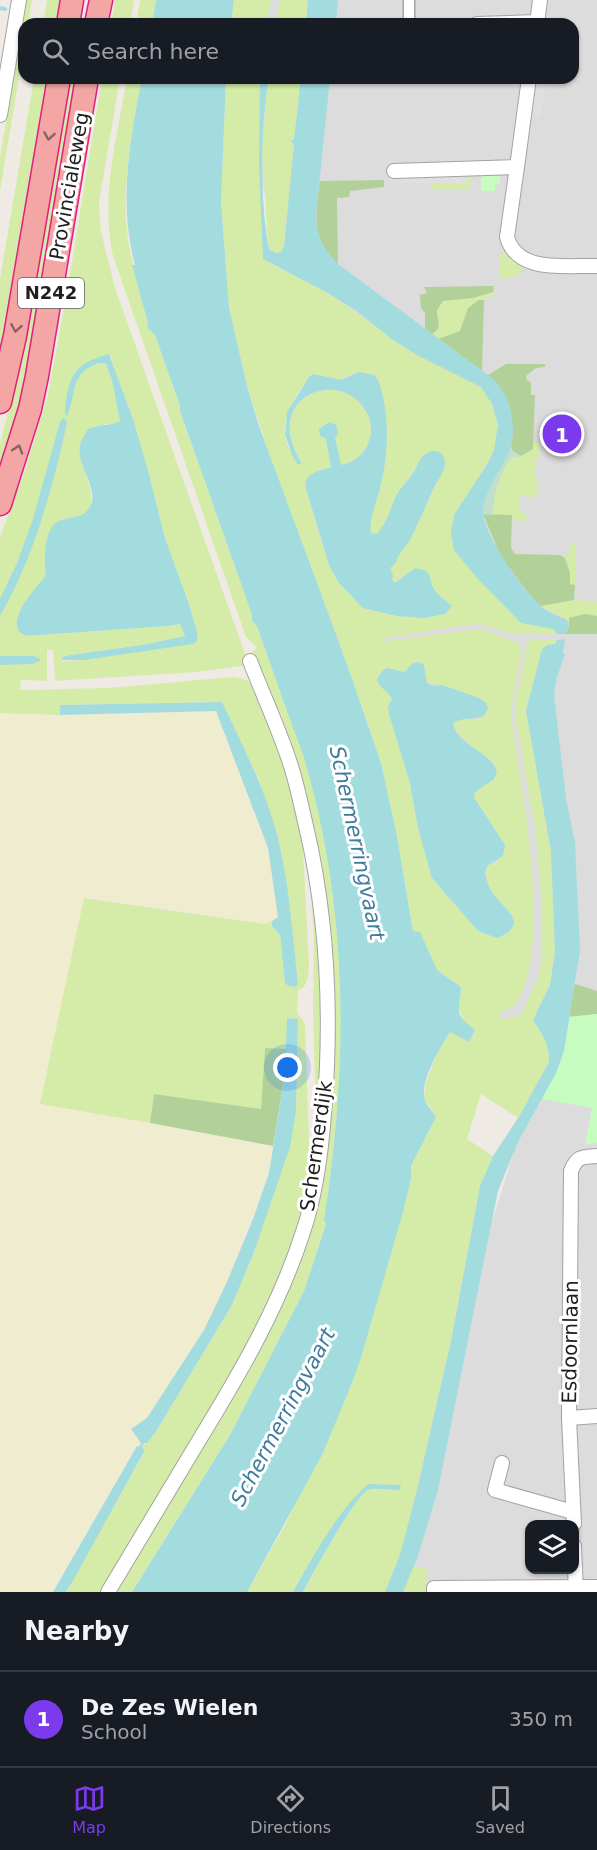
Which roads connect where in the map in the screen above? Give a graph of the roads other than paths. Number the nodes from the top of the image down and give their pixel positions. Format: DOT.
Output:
graph roads {
  1 [pos="19,0"];
  2 [pos="72,0"];
  3 [pos="100,0"];
  4 [pos="409,0"];
  5 [pos="540,0"];
  6 [pos="69,18"];
  7 [pos="97,18"];
  8 [pos="409,18"];
  9 [pos="538,18"];
  10 [pos="57,84"];
  11 [pos="86,84"];
  12 [pos="529,84"];
  13 [pos="0,115"];
  14 [pos="517,167"];
  15 [pos="394,171"];
  16 [pos="597,266"];
  17 [pos="0,402"];
  18 [pos="0,504"];
  19 [pos="250,661"];
  20 [pos="597,1156"];
  21 [pos="597,1416"];
  22 [pos="569,1418"];
  23 [pos="502,1463"];
  24 [pos="573,1518"];
  25 [pos="575,1574"];
  26 [pos="597,1587"];
  27 [pos="576,1590"];
  28 [pos="108,1592"];
  29 [pos="434,1592"];
  1 -- 13 [label="street"];
  2 -- 6 [label="highway"];
  3 -- 7 [label="highway"];
  4 -- 8 [label="street"];
  5 -- 9 [label="street"];
  10 -- 17 [label="highway, Provincialeweg / N242, one-way"];
  18 -- 11 [label="highway, Provincialeweg / N242, one-way"];
  12 -- 14 [label="street"];
  14 -- 15 [label="street"];
  14 -- 16 [label="street"];
  19 -- 28 [label="street, Schermerdijk"];
  20 -- 22 [label="street, Esdoornlaan"];
  21 -- 22 [label="street"];
  22 -- 24 [label="street, Esdoornlaan"];
  23 -- 24 [label="street, Esdoornlaan"];
  25 -- 27 [label="street"];
  26 -- 27 [label="street"];
  27 -- 29 [label="street"];
}
